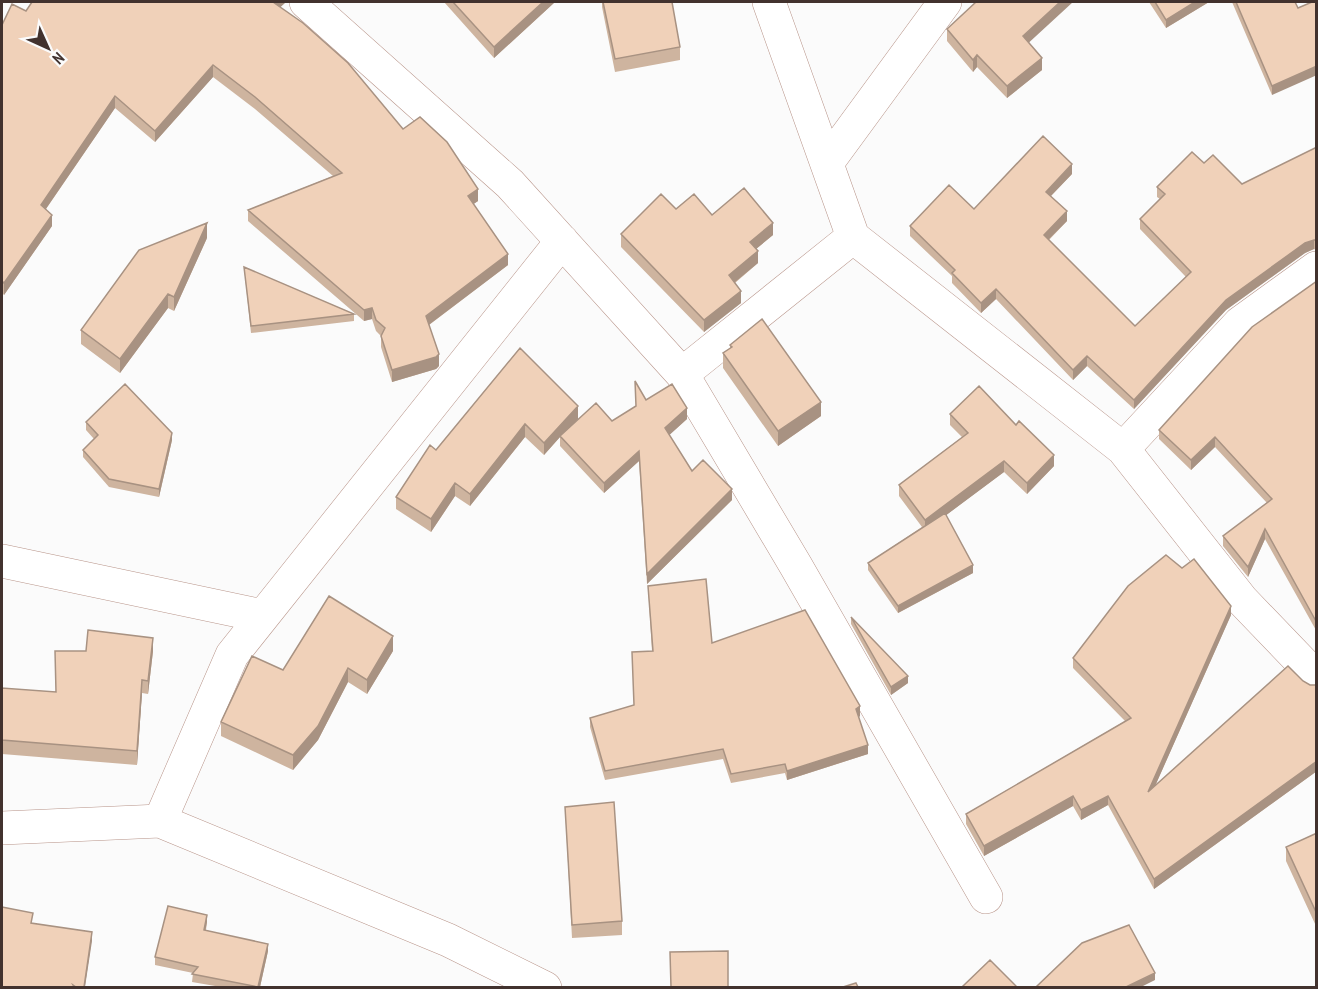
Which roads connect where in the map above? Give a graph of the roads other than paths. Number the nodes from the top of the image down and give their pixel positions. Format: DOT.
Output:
graph roads {
  1 [pos="306,2"];
  2 [pos="769,2"];
  3 [pos="945,2"];
  4 [pos="827,163"];
  5 [pos="853,237"];
  6 [pos="562,241"];
  7 [pos="1317,268"];
  8 [pos="682,374"];
  9 [pos="1124,449"];
  10 [pos="2,561"];
  11 [pos="263,616"];
  12 [pos="1317,677"];
  13 [pos="160,821"];
  14 [pos="2,828"];
  15 [pos="986,897"];
  16 [pos="545,987"];
  1 -- 6 [label="street"];
  2 -- 4 [label="street"];
  3 -- 4 [label="street"];
  4 -- 5 [label="street"];
  5 -- 8 [label="street"];
  5 -- 9 [label="street"];
  6 -- 8 [label="street"];
  6 -- 11 [label="street"];
  7 -- 9 [label="street"];
  8 -- 15 [label="street"];
  9 -- 12 [label="street"];
  10 -- 11 [label="street"];
  11 -- 13 [label="street"];
  13 -- 14 [label="street"];
  13 -- 16 [label="street"];
}
